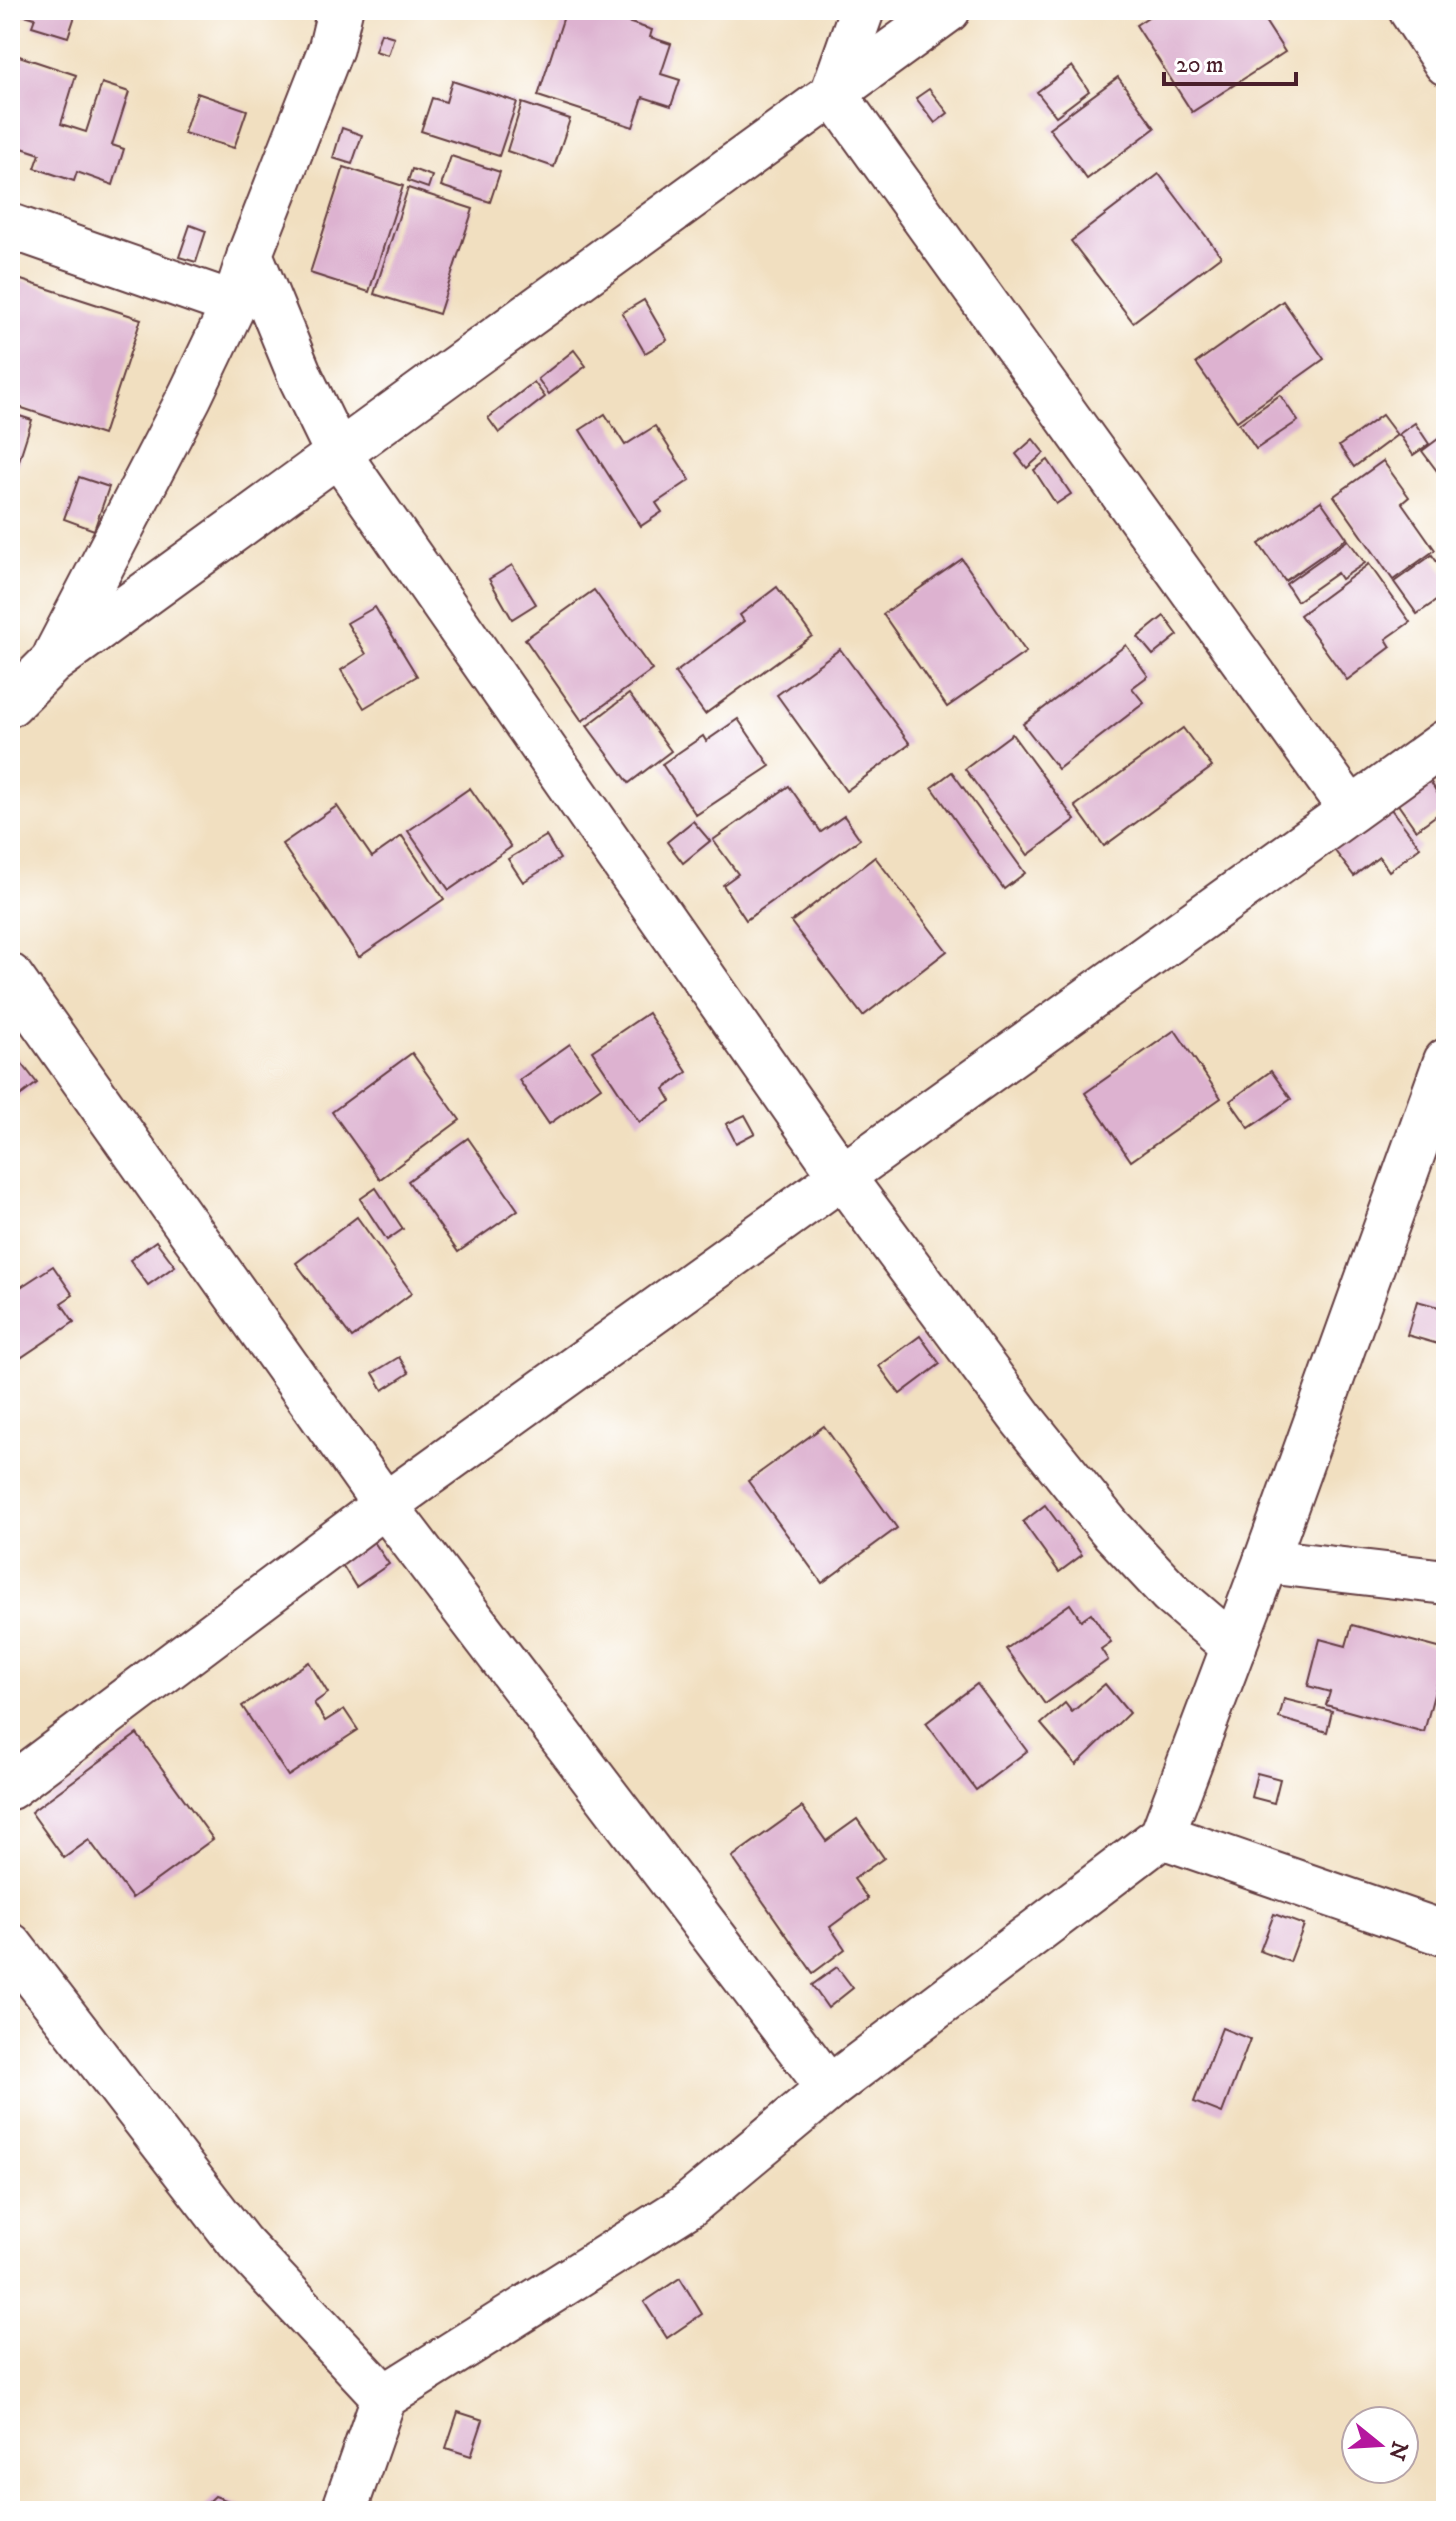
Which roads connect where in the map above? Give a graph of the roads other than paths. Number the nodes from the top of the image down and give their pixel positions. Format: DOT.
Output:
graph roads {
  1 [pos="340,10"];
  2 [pos="862,10"];
  3 [pos="948,10"];
  4 [pos="1411,10"];
  5 [pos="1446,63"];
  6 [pos="833,92"];
  7 [pos="10,226"];
  8 [pos="250,254"];
  9 [pos="234,304"];
  10 [pos="337,452"];
  11 [pos="52,662"];
  12 [pos="10,704"];
  13 [pos="1446,742"];
  14 [pos="1351,810"];
  15 [pos="10,976"];
  16 [pos="1446,1061"];
  17 [pos="842,1176"];
  18 [pos="385,1505"];
  19 [pos="1266,1561"];
  20 [pos="1446,1582"];
  21 [pos="1234,1647"];
  22 [pos="10,1787"];
  23 [pos="1162,1836"];
  24 [pos="1446,1934"];
  25 [pos="10,1945"];
  26 [pos="829,2088"];
  27 [pos="384,2397"];
  28 [pos="344,2511"];
  1 -- 8 [label="street"];
  2 -- 6 [label="street"];
  3 -- 6 [label="street"];
  4 -- 5 [label="street"];
  6 -- 10 [label="street"];
  6 -- 14 [label="street"];
  7 -- 9 [label="street"];
  8 -- 9 [label="street"];
  8 -- 10 [label="street"];
  9 -- 11 [label="street"];
  10 -- 11 [label="street"];
  10 -- 17 [label="street"];
  11 -- 12 [label="street"];
  13 -- 14 [label="street"];
  14 -- 17 [label="street"];
  15 -- 18 [label="street"];
  16 -- 19 [label="street"];
  17 -- 18 [label="street"];
  17 -- 21 [label="street"];
  18 -- 22 [label="street"];
  18 -- 26 [label="street"];
  19 -- 20 [label="street"];
  19 -- 21 [label="street"];
  21 -- 23 [label="street"];
  23 -- 24 [label="street"];
  23 -- 26 [label="street"];
  25 -- 27 [label="street"];
  26 -- 27 [label="street"];
  27 -- 28 [label="street"];
}
